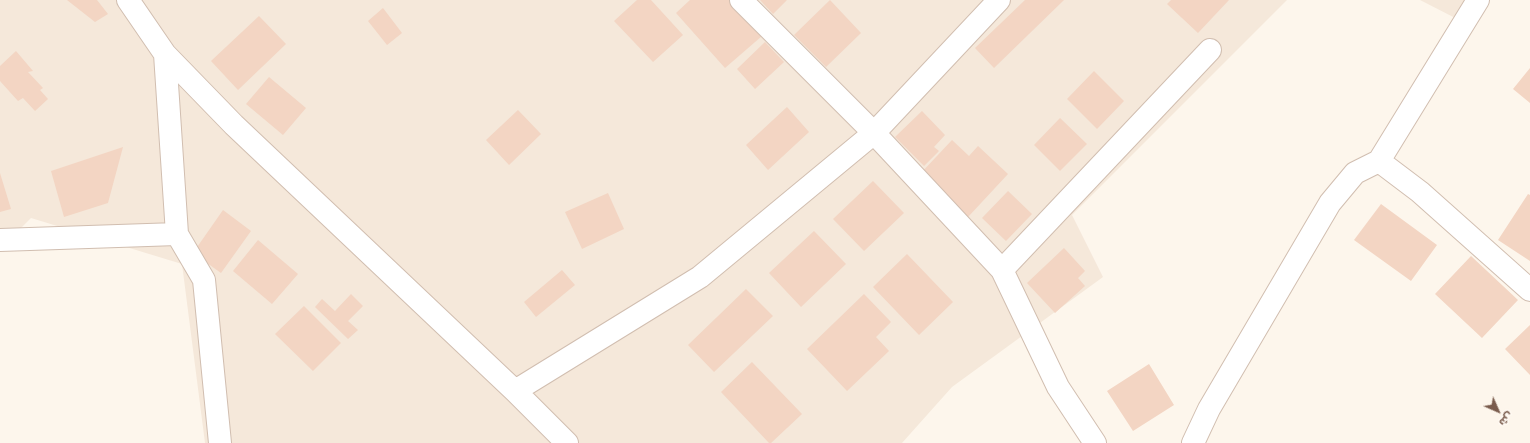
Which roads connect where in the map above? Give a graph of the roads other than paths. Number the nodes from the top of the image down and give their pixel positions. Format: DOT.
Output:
graph roads {
  1 [pos="128,0"];
  2 [pos="741,0"];
  3 [pos="1000,0"];
  4 [pos="1478,0"];
  5 [pos="1210,50"];
  6 [pos="165,54"];
  7 [pos="874,133"];
  8 [pos="1379,161"];
  9 [pos="177,234"];
  10 [pos="0,240"];
  11 [pos="1002,270"];
  12 [pos="1530,290"];
  13 [pos="515,391"];
  14 [pos="220,443"];
  15 [pos="566,443"];
  16 [pos="1095,443"];
  17 [pos="1193,443"];
  1 -- 6 [label="street"];
  2 -- 7 [label="street"];
  3 -- 7 [label="street"];
  4 -- 8 [label="street"];
  5 -- 11 [label="street"];
  6 -- 9 [label="street"];
  6 -- 13 [label="street"];
  7 -- 11 [label="street"];
  7 -- 13 [label="street"];
  8 -- 12 [label="street"];
  8 -- 17 [label="street"];
  9 -- 10 [label="street"];
  9 -- 14 [label="street"];
  11 -- 16 [label="street"];
  13 -- 15 [label="street"];
}
